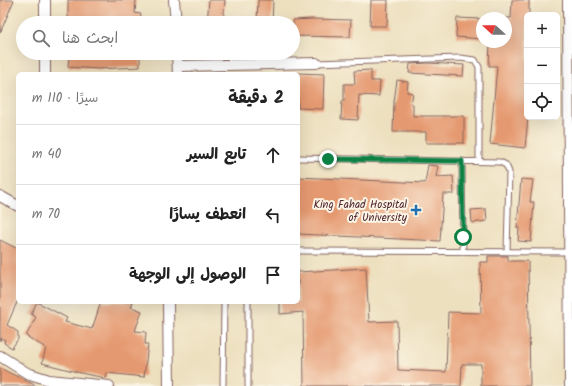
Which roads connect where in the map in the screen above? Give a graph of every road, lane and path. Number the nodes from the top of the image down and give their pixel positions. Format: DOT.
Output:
graph roads {
  1 [pos="44,0"];
  2 [pos="174,0"];
  3 [pos="568,0"];
  4 [pos="45,16"];
  5 [pos="175,16"];
  6 [pos="45,60"];
  7 [pos="177,60"];
  8 [pos="316,63"];
  9 [pos="178,70"];
  10 [pos="45,72"];
  11 [pos="300,158"];
  12 [pos="462,161"];
  13 [pos="479,161"];
  14 [pos="0,196"];
  15 [pos="16,205"];
  16 [pos="570,232"];
  17 [pos="300,251"];
  18 [pos="463,252"];
  19 [pos="507,252"];
  20 [pos="569,252"];
  21 [pos="168,304"];
  22 [pos="224,304"];
  23 [pos="248,304"];
  24 [pos="0,356"];
  25 [pos="571,364"];
  26 [pos="109,386"];
  27 [pos="169,386"];
  28 [pos="223,386"];
  29 [pos="248,386"];
  30 [pos="570,386"];
  1 -- 4 [label="street"];
  2 -- 5 [label="street"];
  3 -- 16 [label="street"];
  6 -- 10 [label="street"];
  7 -- 9 [label="street"];
  8 -- 9 [label="street"];
  8 -- 13 [label="lane"];
  11 -- 12 [label="lane"];
  12 -- 13 [label="lane"];
  12 -- 18 [label="lane"];
  13 -- 19 [label="lane"];
  14 -- 15 [label="street"];
  16 -- 20 [label="street"];
  17 -- 18 [label="lane"];
  18 -- 19 [label="lane"];
  19 -- 20 [label="lane"];
  20 -- 25 [label="street"];
  21 -- 27 [label="street"];
  22 -- 28 [label="lane"];
  23 -- 29 [label="lane"];
  24 -- 26 [label="street"];
  25 -- 30 [label="street"];
}
